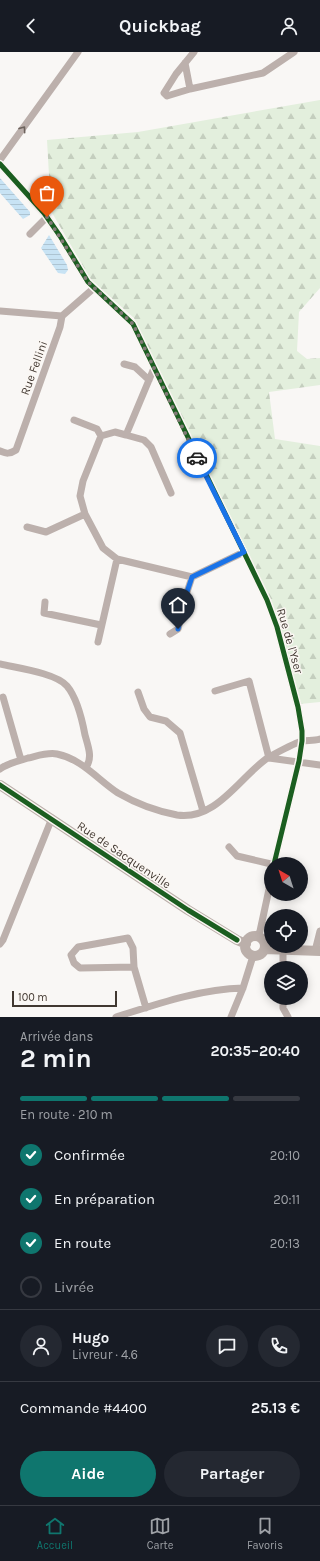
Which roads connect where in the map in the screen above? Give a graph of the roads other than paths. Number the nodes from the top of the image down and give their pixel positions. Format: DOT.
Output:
graph roads {
  1 [pos="78,52"];
  2 [pos="194,52"];
  3 [pos="294,52"];
  4 [pos="185,64"];
  5 [pos="190,89"];
  6 [pos="0,160"];
  7 [pos="0,164"];
  8 [pos="47,217"];
  9 [pos="30,234"];
  10 [pos="94,288"];
  11 [pos="0,311"];
  12 [pos="62,316"];
  13 [pos="124,364"];
  14 [pos="154,368"];
  15 [pos="149,380"];
  16 [pos="74,420"];
  17 [pos="126,435"];
  18 [pos="101,436"];
  19 [pos="0,451"];
  20 [pos="172,493"];
  21 [pos="86,514"];
  22 [pos="27,527"];
  23 [pos="244,552"];
  24 [pos="117,559"];
  25 [pos="192,577"];
  26 [pos="45,602"];
  27 [pos="101,625"];
  28 [pos="170,634"];
  29 [pos="98,642"];
  30 [pos="0,664"];
  31 [pos="215,691"];
  32 [pos="138,692"];
  33 [pos="3,698"];
  34 [pos="320,739"];
  35 [pos="302,741"];
  36 [pos="268,758"];
  37 [pos="21,760"];
  38 [pos="299,761"];
  39 [pos="320,765"];
  40 [pos="86,767"];
  41 [pos="0,769"];
  42 [pos="0,785"];
  43 [pos="203,811"];
  44 [pos="52,818"];
  45 [pos="229,847"];
  46 [pos="276,857"];
  47 [pos="264,862"];
  48 [pos="266,901"];
  49 [pos="320,931"];
  50 [pos="257,937"];
  51 [pos="0,944"];
  52 [pos="246,944"];
  53 [pos="264,944"];
  54 [pos="264,950"];
  55 [pos="308,951"];
  56 [pos="318,951"];
  57 [pos="253,956"];
  58 [pos="134,967"];
  59 [pos="243,988"];
  60 [pos="283,1005"];
  61 [pos="146,1008"];
  62 [pos="116,1017"];
  63 [pos="231,1017"];
  64 [pos="288,1017"];
  6 -- 1 [label="street, one-way"];
  2 -- 4 [label="street"];
  3 -- 5 [label="street"];
  4 -- 5 [label="street"];
  4 -- 5 [label="street"];
  7 -- 8 [label="street, Rue de l'Yser"];
  8 -- 9 [label="street"];
  8 -- 10 [label="street, Rue de l'Yser"];
  10 -- 12 [label="street"];
  10 -- 14 [label="street, Rue de l'Yser"];
  11 -- 12 [label="street"];
  12 -- 19 [label="street, Rue Fellini"];
  13 -- 15 [label="street"];
  14 -- 15 [label="street"];
  14 -- 23 [label="street, Rue de l'Yser"];
  15 -- 17 [label="street"];
  16 -- 18 [label="street"];
  17 -- 18 [label="street"];
  17 -- 20 [label="street"];
  18 -- 21 [label="street"];
  21 -- 22 [label="street"];
  21 -- 24 [label="street"];
  23 -- 25 [label="street"];
  23 -- 35 [label="street, Rue de l'Yser"];
  24 -- 25 [label="street"];
  24 -- 27 [label="street"];
  25 -- 28 [label="street"];
  26 -- 27 [label="street"];
  27 -- 29 [label="street"];
  30 -- 40 [label="street"];
  31 -- 36 [label="street"];
  32 -- 43 [label="street"];
  33 -- 37 [label="street"];
  34 -- 35 [label="street"];
  35 -- 36 [label="street"];
  35 -- 38 [label="street, Rue de l'Yser"];
  36 -- 38 [label="street"];
  36 -- 43 [label="street"];
  37 -- 40 [label="street"];
  37 -- 41 [label="street"];
  38 -- 39 [label="street"];
  38 -- 46 [label="street, Rue de l'Yser"];
  40 -- 43 [label="street"];
  42 -- 44 [label="street, Rue de Sacquenville"];
  44 -- 51 [label="street"];
  44 -- 52 [label="street, Rue de Sacquenville"];
  45 -- 47 [label="street"];
  48 -- 50 [label="street"];
  49 -- 56 [label="street"];
  50 -- 52 [label="street"];
  50 -- 53 [label="street"];
  52 -- 57 [label="street"];
  54 -- 57 [label="street"];
  55 -- 56 [label="street"];
  57 -- 59 [label="street"];
  58 -- 58 [label="street"];
  58 -- 61 [label="street"];
  59 -- 61 [label="street"];
  59 -- 63 [label="street"];
  60 -- 64 [label="street"];
  61 -- 62 [label="street"];
}
